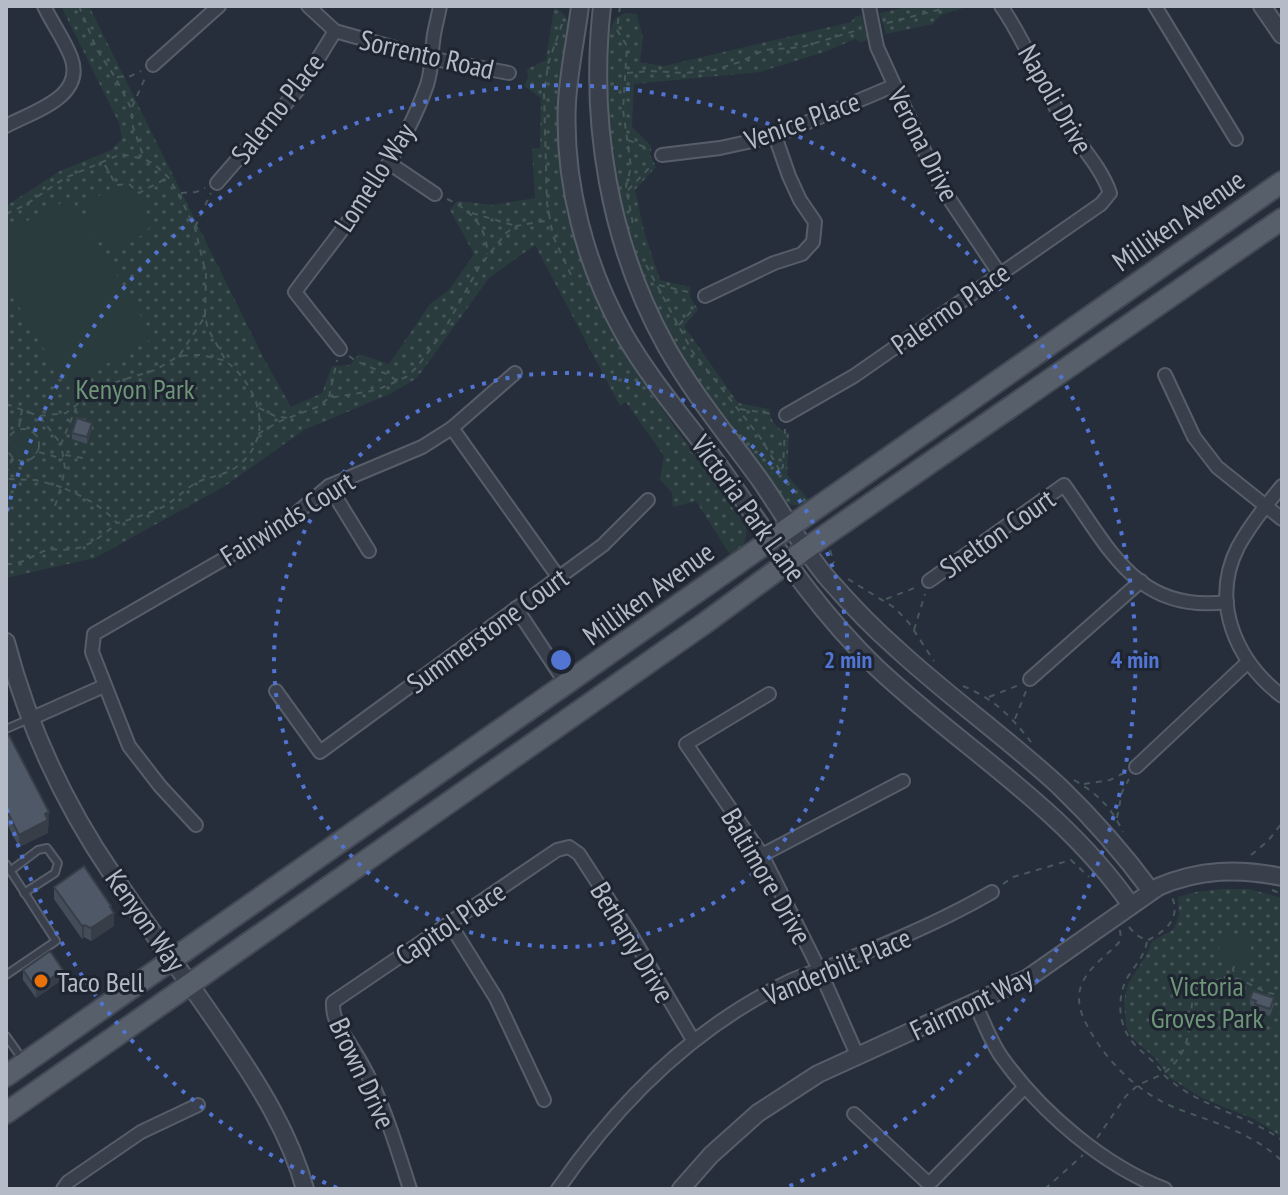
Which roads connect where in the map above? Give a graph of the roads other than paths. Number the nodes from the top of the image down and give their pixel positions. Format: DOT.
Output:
graph roads {
  1 [pos="44,6"];
  2 [pos="219,6"];
  3 [pos="308,6"];
  4 [pos="440,6"];
  5 [pos="580,6"];
  6 [pos="602,6"];
  7 [pos="869,6"];
  8 [pos="1001,6"];
  9 [pos="1155,6"];
  10 [pos="1262,6"];
  11 [pos="335,31"];
  12 [pos="1282,35"];
  13 [pos="434,59"];
  14 [pos="153,65"];
  15 [pos="509,73"];
  16 [pos="893,86"];
  17 [pos="6,126"];
  18 [pos="775,136"];
  19 [pos="1236,139"];
  20 [pos="662,155"];
  21 [pos="389,163"];
  22 [pos="1282,182"];
  23 [pos="217,183"];
  24 [pos="1110,193"];
  25 [pos="435,194"];
  26 [pos="1282,219"];
  27 [pos="999,273"];
  28 [pos="705,296"];
  29 [pos="340,349"];
  30 [pos="515,373"];
  31 [pos="1165,375"];
  32 [pos="786,415"];
  33 [pos="452,428"];
  34 [pos="329,486"];
  35 [pos="1282,486"];
  36 [pos="648,500"];
  37 [pos="1265,506"];
  38 [pos="1282,519"];
  39 [pos="791,525"];
  40 [pos="771,539"];
  41 [pos="814,543"];
  42 [pos="369,551"];
  43 [pos="787,562"];
  44 [pos="559,578"];
  45 [pos="929,581"];
  46 [pos="1141,581"];
  47 [pos="1227,602"];
  48 [pos="516,608"];
  49 [pos="6,642"];
  50 [pos="1248,662"];
  51 [pos="1030,679"];
  52 [pos="567,685"];
  53 [pos="104,686"];
  54 [pos="276,691"];
  55 [pos="769,694"];
  56 [pos="1282,696"];
  57 [pos="30,719"];
  58 [pos="6,729"];
  59 [pos="1136,767"];
  60 [pos="903,781"];
  61 [pos="196,825"];
  62 [pos="569,847"];
  63 [pos="762,855"];
  64 [pos="8,867"];
  65 [pos="1282,877"];
  66 [pos="992,892"];
  67 [pos="24,893"];
  68 [pos="1157,896"];
  69 [pos="1130,904"];
  70 [pos="450,924"];
  71 [pos="174,960"];
  72 [pos="820,971"];
  73 [pos="6,975"];
  74 [pos="191,984"];
  75 [pos="333,1002"];
  76 [pos="975,1004"];
  77 [pos="6,1036"];
  78 [pos="693,1040"];
  79 [pos="858,1057"];
  80 [pos="25,1063"];
  81 [pos="6,1076"];
  82 [pos="1025,1087"];
  83 [pos="544,1100"];
  84 [pos="198,1105"];
  85 [pos="6,1113"];
  86 [pos="854,1114"];
  87 [pos="63,1189"];
  88 [pos="305,1189"];
  89 [pos="410,1189"];
  90 [pos="558,1189"];
  91 [pos="681,1189"];
  92 [pos="1165,1189"];
  1 -- 17 [label="street"];
  2 -- 14 [label="street"];
  3 -- 11 [label="street, Sorrento Road"];
  4 -- 13 [label="street, Lomello Way"];
  5 -- 40 [label="street, Victoria Park Lane"];
  6 -- 39 [label="street, Victoria Park Lane"];
  7 -- 16 [label="street, Verona Drive"];
  8 -- 24 [label="street, Napoli Drive"];
  9 -- 19 [label="street"];
  10 -- 12 [label="street"];
  11 -- 13 [label="street, Sorrento Road"];
  11 -- 23 [label="street, Salerno Place"];
  13 -- 15 [label="street, Sorrento Road"];
  13 -- 21 [label="street, Lomello Way"];
  16 -- 18 [label="street, Venice Place"];
  16 -- 27 [label="street, Verona Drive"];
  18 -- 20 [label="street, Venice Place"];
  18 -- 28 [label="street"];
  21 -- 25 [label="street"];
  21 -- 29 [label="street, Lomello Way"];
  22 -- 39 [label="main road, Milliken Avenue"];
  24 -- 27 [label="street, Palermo Place"];
  26 -- 41 [label="main road, Milliken Avenue"];
  27 -- 32 [label="street, Palermo Place"];
  30 -- 33 [label="street, Fairwinds Court"];
  31 -- 37 [label="street"];
  33 -- 34 [label="street, Fairwinds Court"];
  33 -- 44 [label="street"];
  34 -- 42 [label="street"];
  34 -- 53 [label="street, Fairwinds Court"];
  35 -- 37 [label="street"];
  36 -- 44 [label="street, Summerstone Court"];
  37 -- 38 [label="street"];
  37 -- 47 [label="street"];
  39 -- 40 [label="main road, Milliken Avenue"];
  39 -- 41 [label="street, Victoria Park Lane"];
  40 -- 43 [label="street, Victoria Park Lane"];
  40 -- 52 [label="main road, Milliken Avenue"];
  41 -- 43 [label="main road, Milliken Avenue"];
  41 -- 68 [label="street, Victoria Park Lane"];
  43 -- 69 [label="street, Victoria Park Lane"];
  43 -- 74 [label="main road, Milliken Avenue"];
  44 -- 48 [label="street, Summerstone Court"];
  45 -- 46 [label="street, Shelton Court"];
  46 -- 47 [label="street"];
  46 -- 51 [label="street"];
  47 -- 50 [label="street"];
  48 -- 52 [label="street"];
  48 -- 54 [label="street, Summerstone Court"];
  49 -- 57 [label="street, Kenyon Way"];
  50 -- 56 [label="street"];
  50 -- 59 [label="street"];
  52 -- 71 [label="main road, Milliken Avenue"];
  53 -- 57 [label="street"];
  53 -- 61 [label="street"];
  55 -- 63 [label="street, Baltimore Drive"];
  57 -- 58 [label="lane"];
  57 -- 71 [label="street, Kenyon Way"];
  60 -- 63 [label="street"];
  62 -- 70 [label="street, Capitol Place"];
  62 -- 78 [label="street, Bethany Drive"];
  63 -- 72 [label="street, Baltimore Drive"];
  64 -- 67 [label="lane"];
  64 -- 67 [label="lane"];
  65 -- 68 [label="street, Fairmont Way"];
  66 -- 72 [label="street, Vanderbilt Place"];
  67 -- 73 [label="lane"];
  68 -- 69 [label="street, Fairmont Way"];
  69 -- 76 [label="street, Fairmont Way"];
  70 -- 75 [label="street, Capitol Place"];
  70 -- 83 [label="street"];
  71 -- 74 [label="street, Kenyon Way"];
  71 -- 80 [label="main road, Milliken Avenue"];
  72 -- 78 [label="street, Vanderbilt Place"];
  72 -- 79 [label="street, Baltimore Drive"];
  74 -- 85 [label="main road, Milliken Avenue"];
  74 -- 88 [label="street, Kenyon Way"];
  75 -- 89 [label="street, Brown Drive"];
  76 -- 79 [label="street, Fairmont Way"];
  76 -- 82 [label="street"];
  77 -- 80 [label="lane"];
  78 -- 90 [label="street, Vanderbilt Place"];
  79 -- 91 [label="street, Fairmont Way"];
  80 -- 81 [label="main road, Milliken Avenue"];
  82 -- 86 [label="street"];
  82 -- 92 [label="street"];
  84 -- 87 [label="street"];
}
